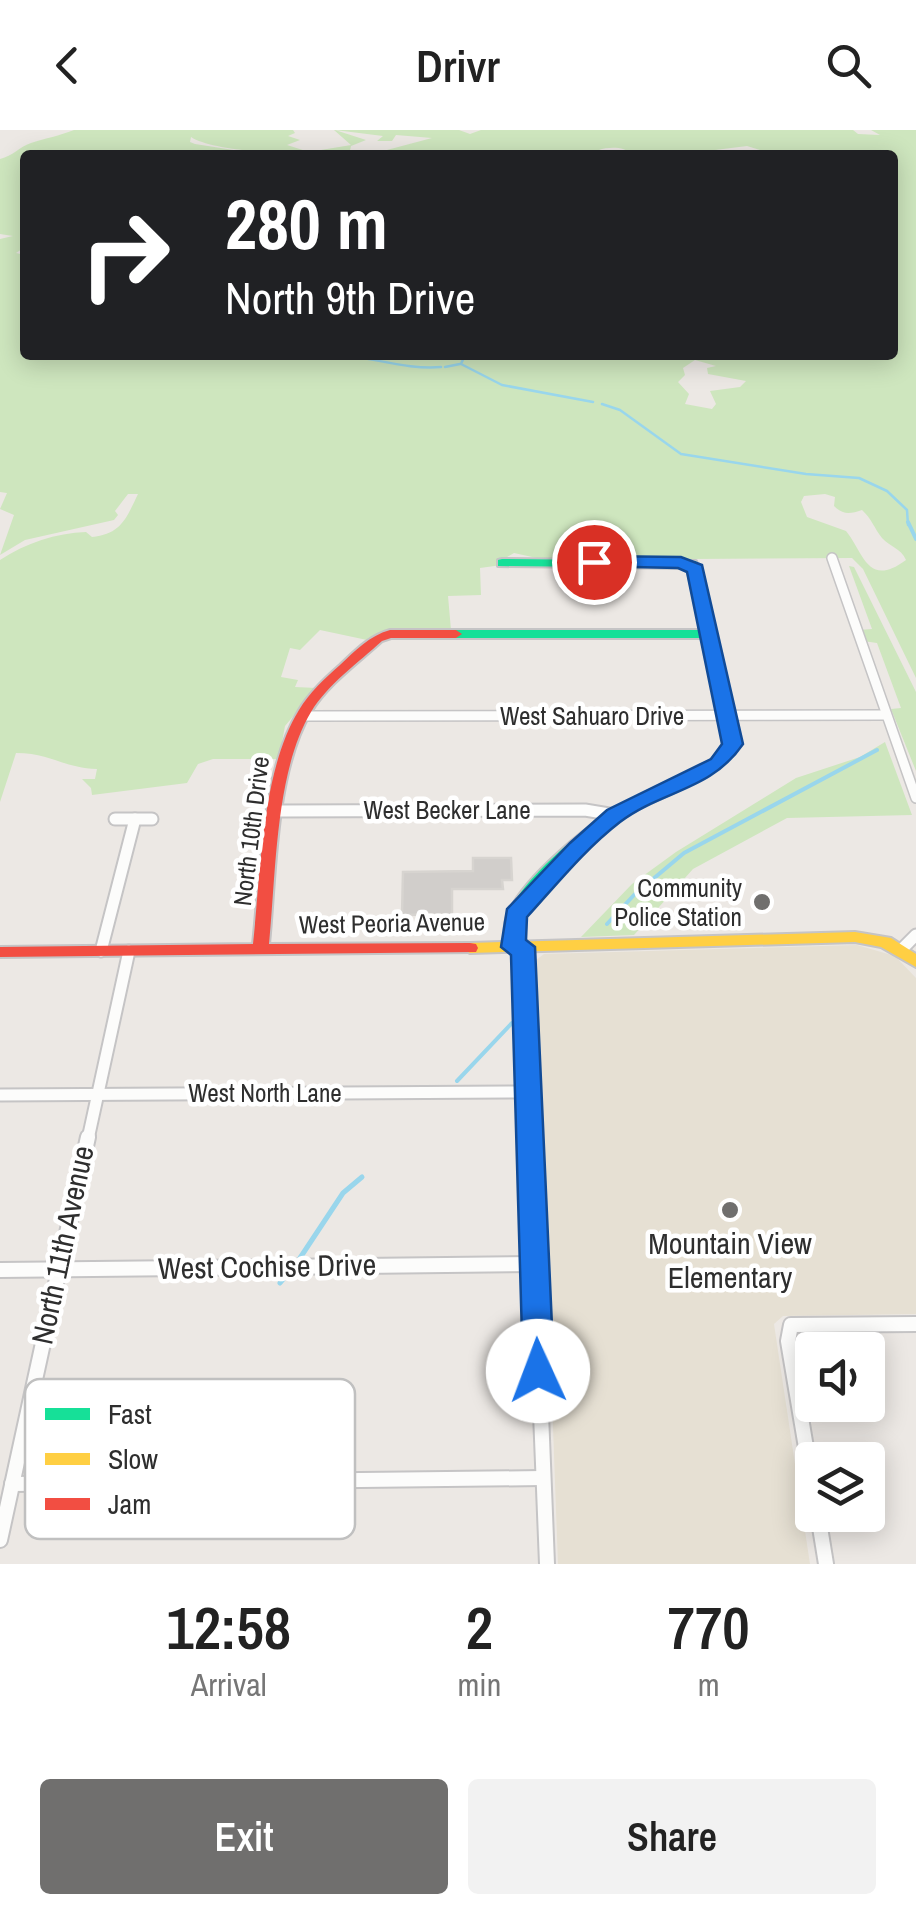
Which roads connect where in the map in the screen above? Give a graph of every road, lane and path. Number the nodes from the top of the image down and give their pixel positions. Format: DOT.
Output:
graph roads {
  1 [pos="832,558"];
  2 [pos="502,563"];
  3 [pos="708,634"];
  4 [pos="726,715"];
  5 [pos="884,715"];
  6 [pos="301,716"];
  7 [pos="916,799"];
  8 [pos="278,811"];
  9 [pos="615,815"];
  10 [pos="115,818"];
  11 [pos="135,819"];
  12 [pos="152,819"];
  13 [pos="916,935"];
  14 [pos="518,947"];
  15 [pos="902,949"];
  16 [pos="260,950"];
  17 [pos="101,951"];
  18 [pos="129,951"];
  19 [pos="0,952"];
  20 [pos="916,961"];
  21 [pos="529,1092"];
  22 [pos="96,1094"];
  23 [pos="0,1095"];
  24 [pos="534,1264"];
  25 [pos="0,1270"];
  26 [pos="57,1270"];
  27 [pos="916,1324"];
  28 [pos="34,1379"];
  29 [pos="25,1422"];
  30 [pos="805,1442"];
  31 [pos="542,1478"];
  32 [pos="355,1480"];
  33 [pos="12,1484"];
  34 [pos="25,1484"];
  35 [pos="821,1532"];
  36 [pos="0,1540"];
  37 [pos="547,1564"];
  38 [pos="826,1564"];
  1 -- 5 [label="street"];
  2 -- 3 [label="street"];
  3 -- 4 [label="street"];
  3 -- 6 [label="street, North 10th Drive"];
  4 -- 5 [label="street, West Sahuaro Drive"];
  4 -- 6 [label="street, West Sahuaro Drive"];
  4 -- 9 [label="street"];
  5 -- 7 [label="street"];
  6 -- 8 [label="street, North 10th Drive"];
  8 -- 9 [label="street, West Becker Lane"];
  8 -- 16 [label="street, North 10th Drive"];
  9 -- 14 [label="street"];
  10 -- 11 [label="street"];
  11 -- 12 [label="street"];
  11 -- 17 [label="street"];
  13 -- 15 [label="street"];
  14 -- 15 [label="street, West Peoria Avenue"];
  14 -- 16 [label="street, West Peoria Avenue"];
  14 -- 21 [label="street"];
  15 -- 20 [label="street"];
  16 -- 18 [label="street, West Peoria Avenue"];
  17 -- 18 [label="street, West Peoria Avenue"];
  17 -- 19 [label="street, West Peoria Avenue"];
  18 -- 22 [label="street, North 11th Avenue"];
  21 -- 22 [label="street, West North Lane"];
  21 -- 24 [label="street"];
  22 -- 23 [label="street, West North Lane"];
  22 -- 26 [label="street, North 11th Avenue"];
  24 -- 26 [label="street, West Cochise Drive"];
  24 -- 31 [label="street"];
  25 -- 26 [label="street, West Cochise Drive"];
  26 -- 28 [label="street, North 11th Avenue"];
  27 -- 30 [label="street"];
  29 -- 33 [label="street, North 11th Avenue"];
  31 -- 32 [label="street"];
  31 -- 37 [label="street"];
  33 -- 34 [label="street"];
  33 -- 36 [label="street, North 11th Avenue"];
  35 -- 38 [label="street"];
}
